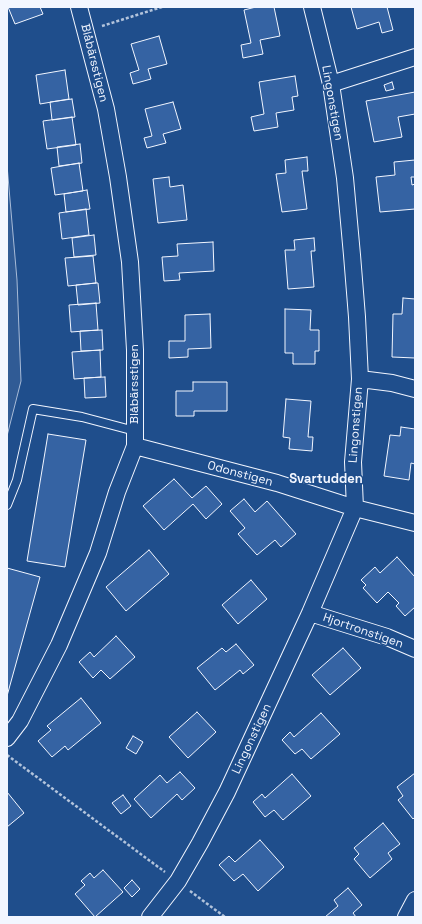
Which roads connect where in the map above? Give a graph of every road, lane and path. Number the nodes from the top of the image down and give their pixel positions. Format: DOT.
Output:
graph roads {
  1 [pos="79,7"];
  2 [pos="162,7"];
  3 [pos="312,7"];
  4 [pos="86,31"];
  5 [pos="415,57"];
  6 [pos="331,84"];
  7 [pos="360,379"];
  8 [pos="415,389"];
  9 [pos="135,438"];
  10 [pos="7,505"];
  11 [pos="355,508"];
  12 [pos="415,523"];
  13 [pos="310,613"];
  14 [pos="415,649"];
  15 [pos="7,738"];
  16 [pos="7,755"];
  17 [pos="178,881"];
  18 [pos="415,900"];
  19 [pos="150,917"];
  20 [pos="225,917"];
  21 [pos="406,917"];
  1 -- 4 [label="street, Blåbärsstigen"];
  2 -- 4 [label="path"];
  3 -- 6 [label="street, Lingonstigen"];
  4 -- 9 [label="street, Blåbärsstigen"];
  5 -- 6 [label="street"];
  6 -- 7 [label="street, Lingonstigen"];
  7 -- 8 [label="street"];
  7 -- 11 [label="street, Lingonstigen"];
  9 -- 10 [label="lane"];
  9 -- 11 [label="street, Odonstigen"];
  9 -- 15 [label="street, Blåbärsstigen"];
  11 -- 12 [label="street, Odonstigen"];
  11 -- 13 [label="street, Lingonstigen"];
  13 -- 14 [label="street, Hjortronstigen"];
  13 -- 17 [label="street, Lingonstigen"];
  16 -- 17 [label="path"];
  17 -- 19 [label="street, Lingonstigen"];
  17 -- 20 [label="path"];
  18 -- 21 [label="street"];
}
